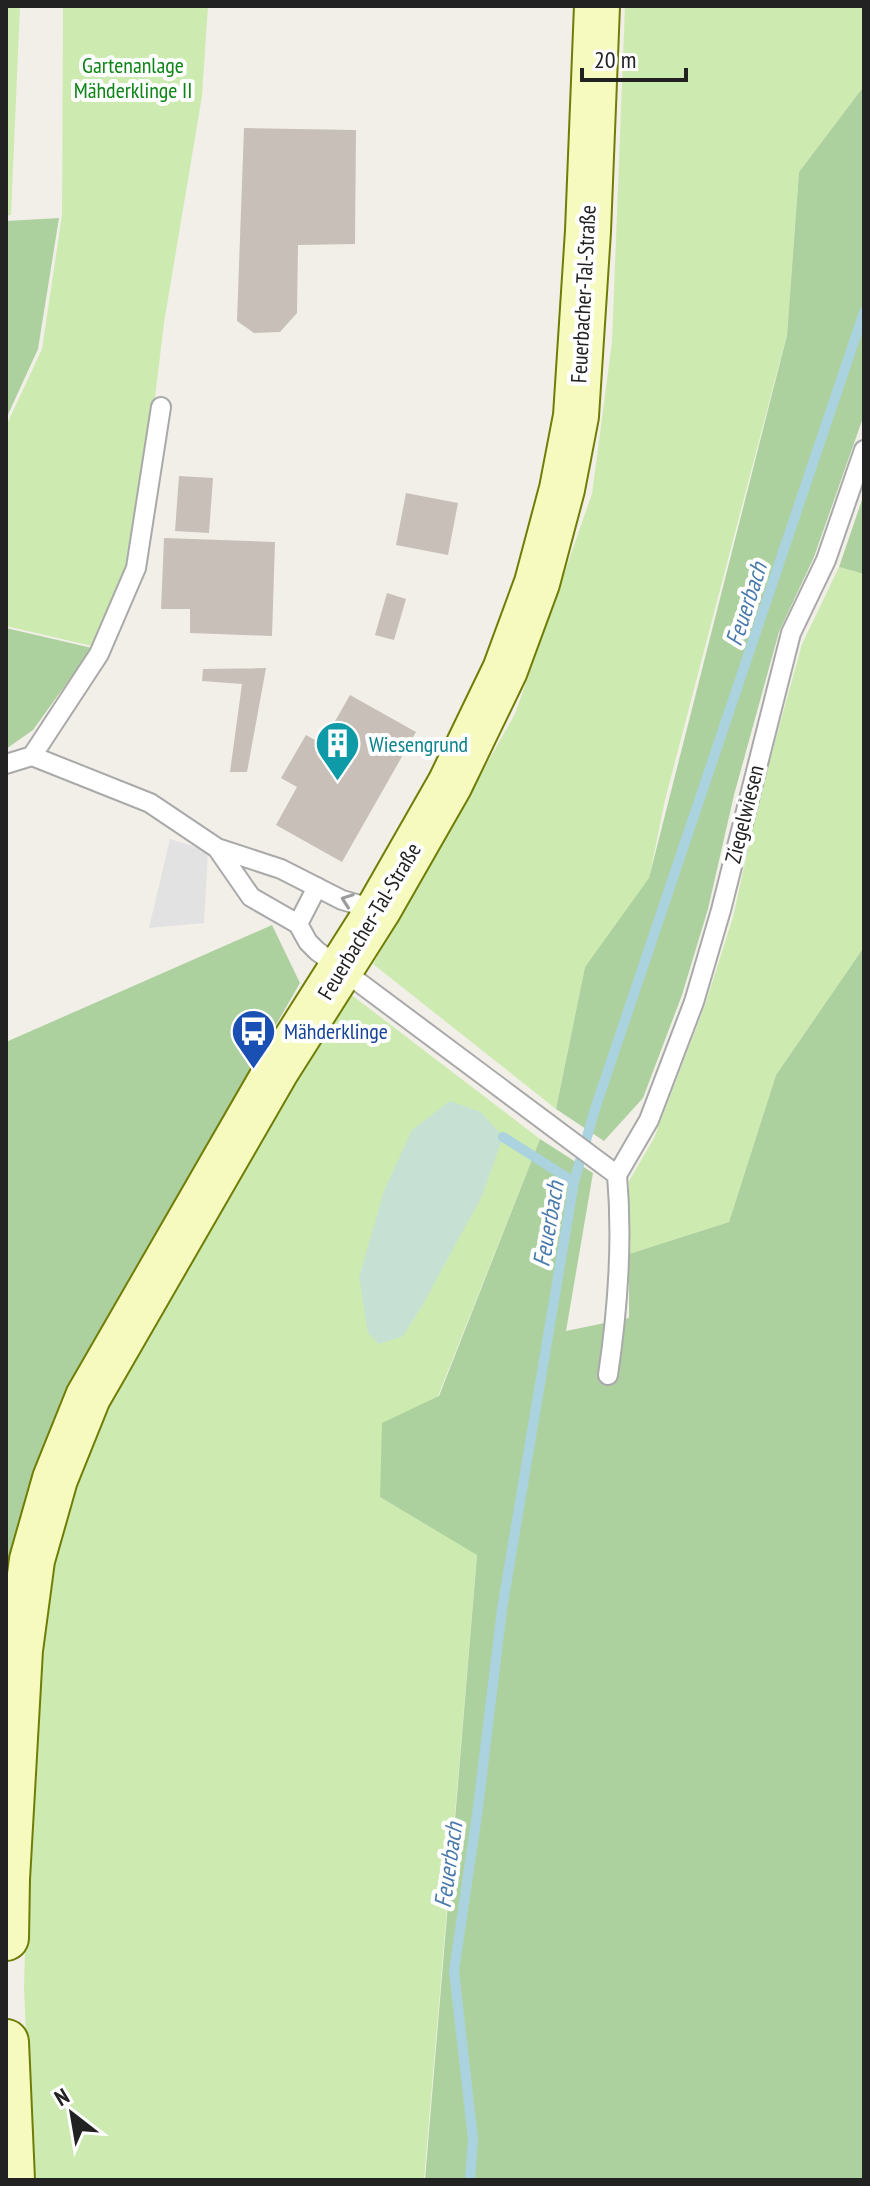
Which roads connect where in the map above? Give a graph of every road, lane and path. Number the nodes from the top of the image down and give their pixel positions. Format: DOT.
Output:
graph roads {
  1 [pos="597,6"];
  2 [pos="161,407"];
  3 [pos="864,450"];
  4 [pos="32,756"];
  5 [pos="6,764"];
  6 [pos="217,848"];
  7 [pos="317,887"];
  8 [pos="378,910"];
  9 [pos="298,924"];
  10 [pos="342,968"];
  11 [pos="610,1169"];
  12 [pos="608,1375"];
  13 [pos="6,1938"];
  14 [pos="6,2042"];
  15 [pos="12,2180"];
  1 -- 8 [label="main road, Feuerbacher-Tal-Straße"];
  2 -- 4 [label="lane"];
  3 -- 11 [label="lane, Ziegelwiesen"];
  4 -- 5 [label="lane"];
  4 -- 6 [label="lane"];
  6 -- 7 [label="lane"];
  6 -- 9 [label="lane"];
  8 -- 7 [label="lane, one-way"];
  7 -- 9 [label="lane"];
  8 -- 10 [label="main road, Feuerbacher-Tal-Straße"];
  9 -- 10 [label="lane"];
  10 -- 11 [label="lane"];
  10 -- 13 [label="main road, Feuerbacher-Tal-Straße"];
  11 -- 12 [label="lane"];
  14 -- 15 [label="main road"];
}
